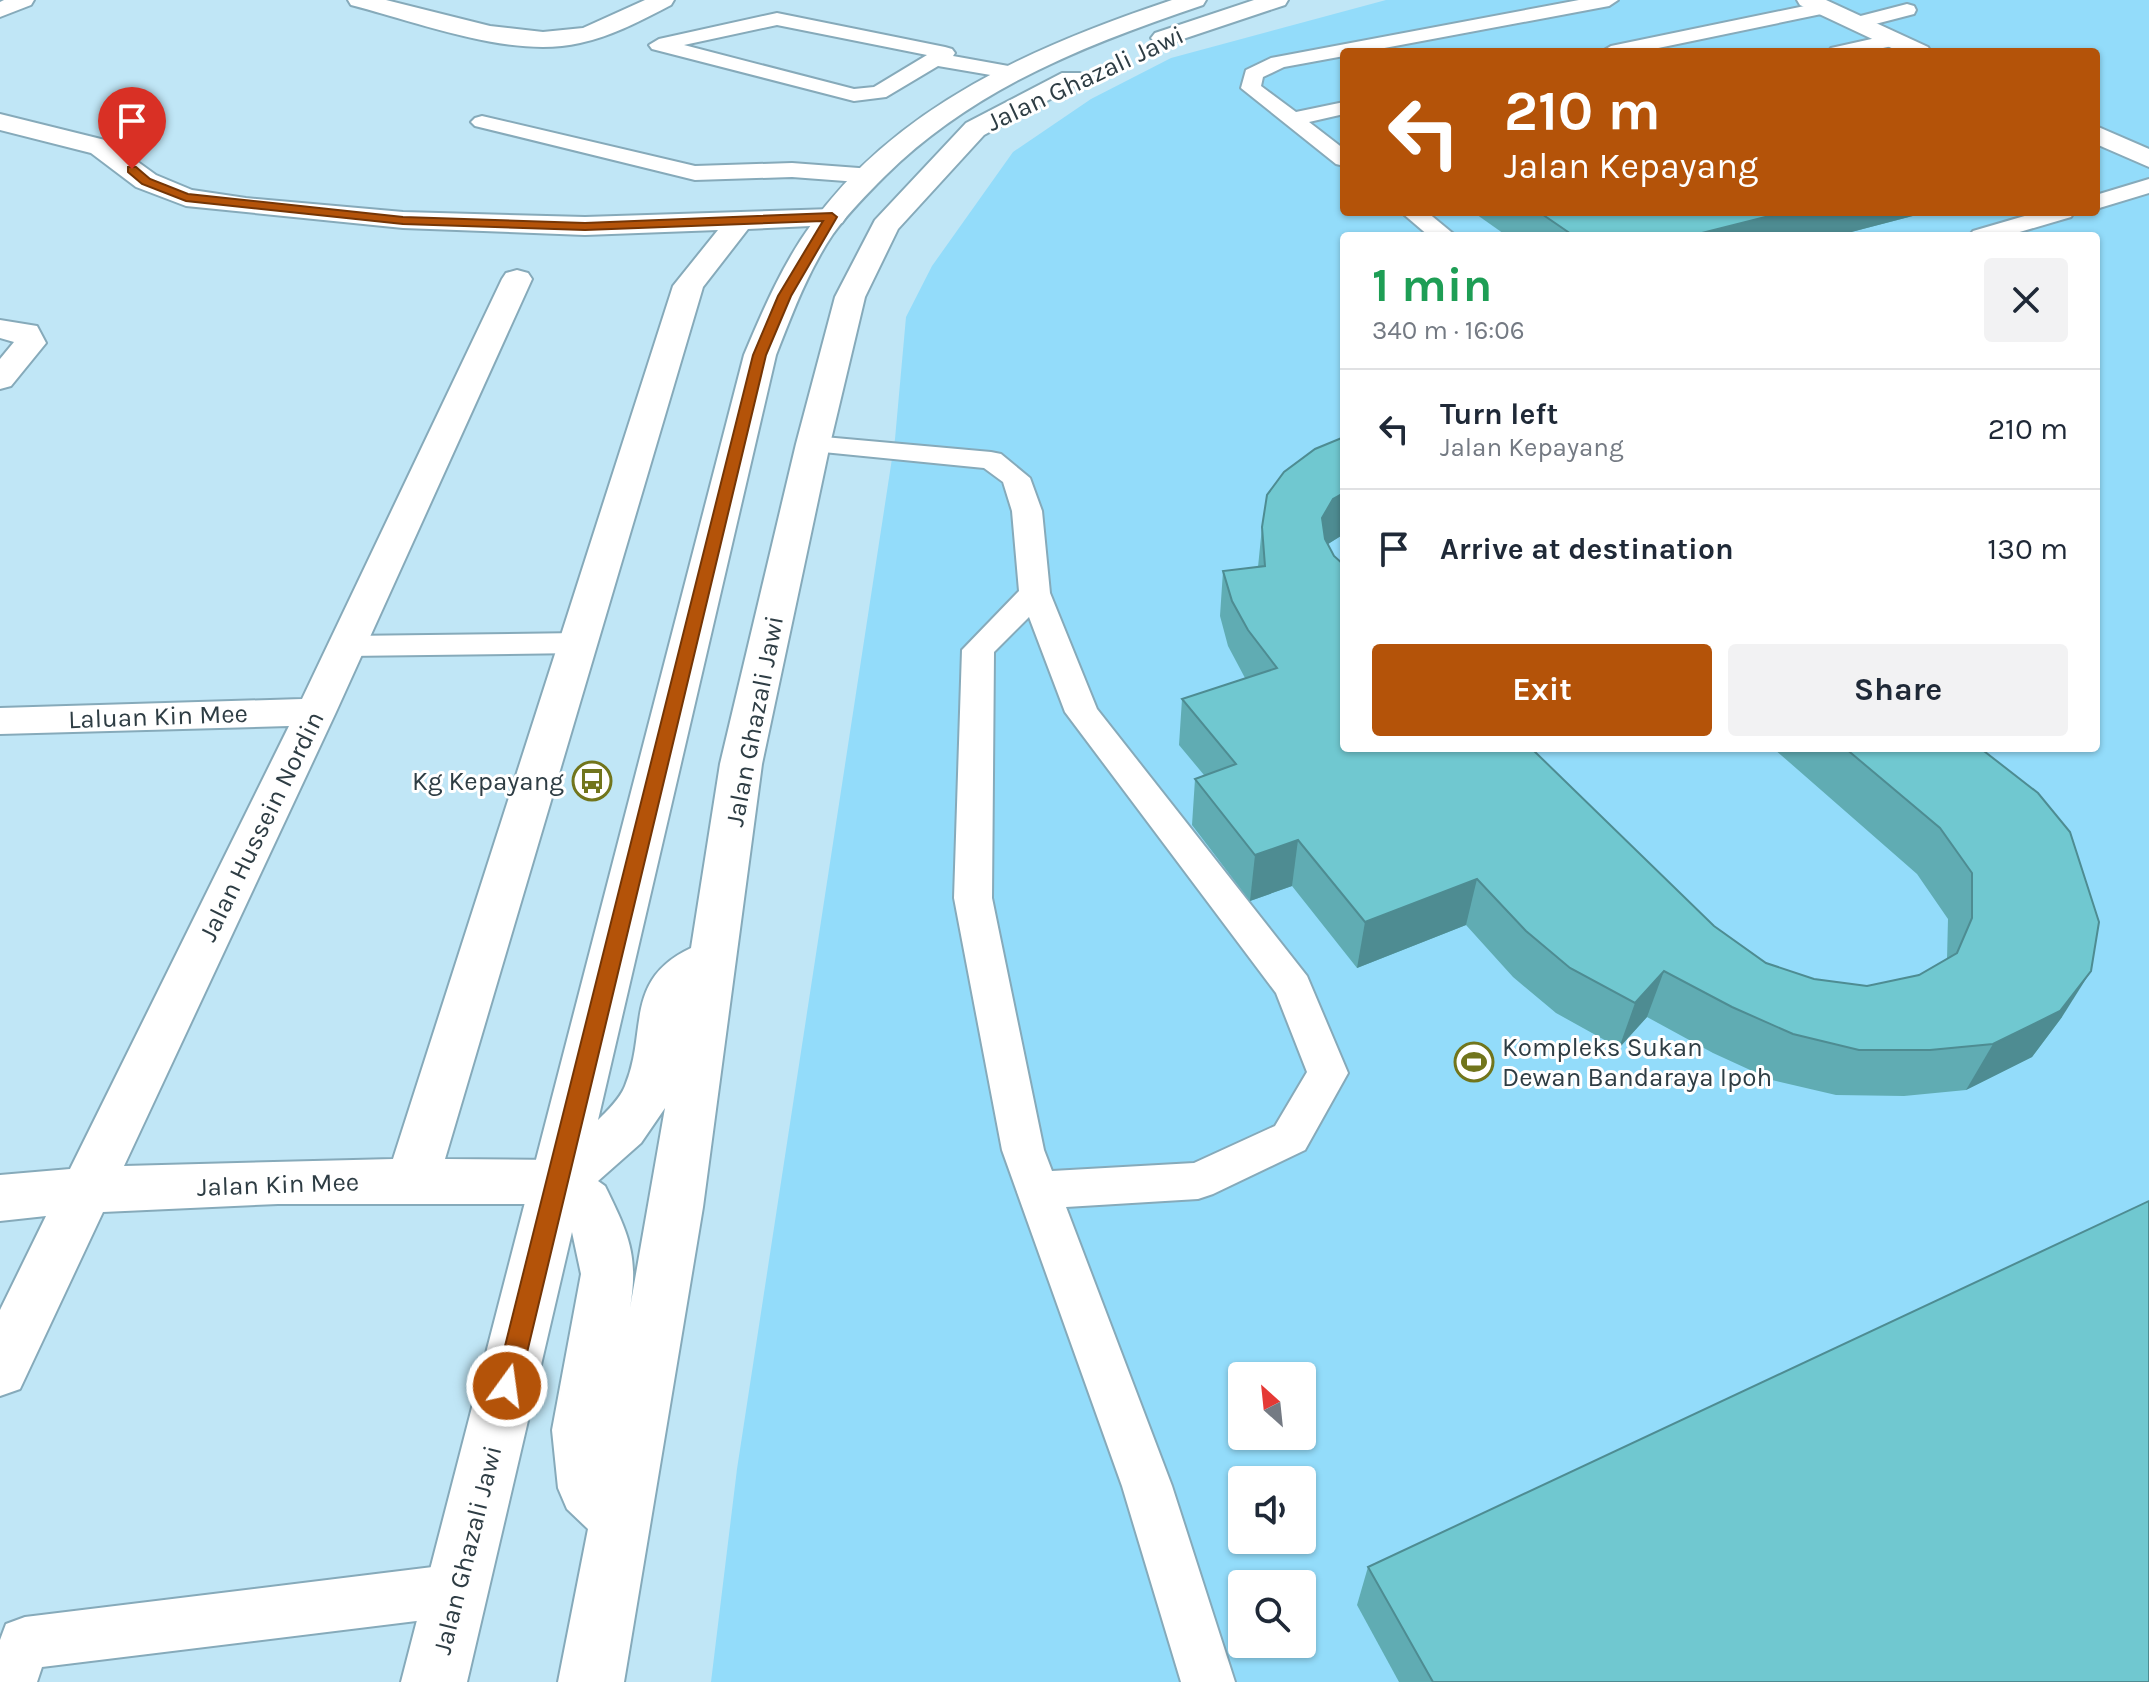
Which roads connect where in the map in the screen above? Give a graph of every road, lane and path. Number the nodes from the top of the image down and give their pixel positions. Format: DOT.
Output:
graph roads {
  1 [pos="23,0"];
  2 [pos="359,0"];
  3 [pos="663,0"];
  4 [pos="1195,0"];
  5 [pos="1277,0"];
  6 [pos="1609,0"];
  7 [pos="1816,4"];
  8 [pos="0,10"];
  9 [pos="1907,10"];
  10 [pos="1856,23"];
  11 [pos="1894,40"];
  12 [pos="1142,46"];
  13 [pos="1353,48"];
  14 [pos="1628,48"];
  15 [pos="1857,48"];
  16 [pos="1911,48"];
  17 [pos="1340,50"];
  18 [pos="935,59"];
  19 [pos="1090,69"];
  20 [pos="1014,73"];
  21 [pos="1340,109"];
  22 [pos="1292,119"];
  23 [pos="0,122"];
  24 [pos="482,122"];
  25 [pos="975,129"];
  26 [pos="2100,136"];
  27 [pos="1340,156"];
  28 [pos="2149,159"];
  29 [pos="872,176"];
  30 [pos="2149,186"];
  31 [pos="2100,201"];
  32 [pos="1417,216"];
  33 [pos="2049,216"];
  34 [pos="832,217"];
  35 [pos="741,219"];
  36 [pos="1439,232"];
  37 [pos="1995,232"];
  38 [pos="517,279"];
  39 [pos="0,329"];
  40 [pos="0,379"];
  41 [pos="813,444"];
  42 [pos="1035,593"];
  43 [pos="580,643"];
  44 [pos="347,646"];
  45 [pos="316,712"];
  46 [pos="2,723"];
  47 [pos="713,958"];
  48 [pos="412,1181"];
  49 [pos="557,1182"];
  50 [pos="87,1189"];
  51 [pos="1037,1190"];
  52 [pos="0,1198"];
  53 [pos="0,1370"];
  54 [pos="620,1518"];
  55 [pos="457,1590"];
  56 [pos="10,1682"];
  57 [pos="434,1682"];
  58 [pos="591,1682"];
  59 [pos="1208,1682"];
  1 -- 8 [label="main road"];
  2 -- 3 [label="main road"];
  4 -- 20 [label="main road, Jalan Ghazali Jawi"];
  5 -- 12 [label="main road, Jalan Ghazali Jawi"];
  6 -- 13 [label="lane"];
  7 -- 10 [label="main road"];
  7 -- 14 [label="lane"];
  9 -- 10 [label="lane"];
  10 -- 11 [label="main road"];
  11 -- 15 [label="lane"];
  11 -- 16 [label="main road"];
  17 -- 22 [label="lane"];
  18 -- 18 [label="lane"];
  18 -- 20 [label="lane"];
  19 -- 25 [label="main road, Jalan Ghazali Jawi"];
  20 -- 29 [label="main road, Jalan Ghazali Jawi"];
  21 -- 22 [label="lane"];
  22 -- 27 [label="lane"];
  23 -- 35 [label="main road"];
  24 -- 29 [label="lane"];
  25 -- 34 [label="main road"];
  25 -- 41 [label="main road, Jalan Ghazali Jawi"];
  26 -- 28 [label="main road"];
  29 -- 34 [label="main road, Jalan Ghazali Jawi"];
  30 -- 31 [label="lane"];
  32 -- 36 [label="lane"];
  33 -- 37 [label="lane"];
  34 -- 35 [label="main road"];
  34 -- 49 [label="main road, Jalan Ghazali Jawi"];
  35 -- 43 [label="main road"];
  38 -- 44 [label="main road, Jalan Hussein Nordin"];
  39 -- 40 [label="main road"];
  41 -- 42 [label="lane"];
  41 -- 47 [label="main road, Jalan Ghazali Jawi"];
  42 -- 51 [label="lane"];
  42 -- 51 [label="lane"];
  43 -- 44 [label="lane"];
  43 -- 48 [label="main road"];
  44 -- 45 [label="main road, Jalan Hussein Nordin"];
  45 -- 46 [label="main road, Laluan Kin Mee"];
  45 -- 50 [label="main road, Jalan Hussein Nordin"];
  47 -- 49 [label="main road"];
  47 -- 54 [label="main road, Jalan Ghazali Jawi"];
  48 -- 49 [label="main road, Jalan Kin Mee"];
  48 -- 50 [label="main road, Jalan Kin Mee"];
  49 -- 54 [label="main road"];
  49 -- 55 [label="main road, Jalan Ghazali Jawi"];
  50 -- 52 [label="main road, Jalan Kin Mee"];
  50 -- 53 [label="main road, Jalan Hussein Nordin"];
  51 -- 59 [label="lane"];
  54 -- 58 [label="main road, Jalan Ghazali Jawi"];
  55 -- 56 [label="lane"];
  55 -- 57 [label="main road, Jalan Ghazali Jawi"];
}
